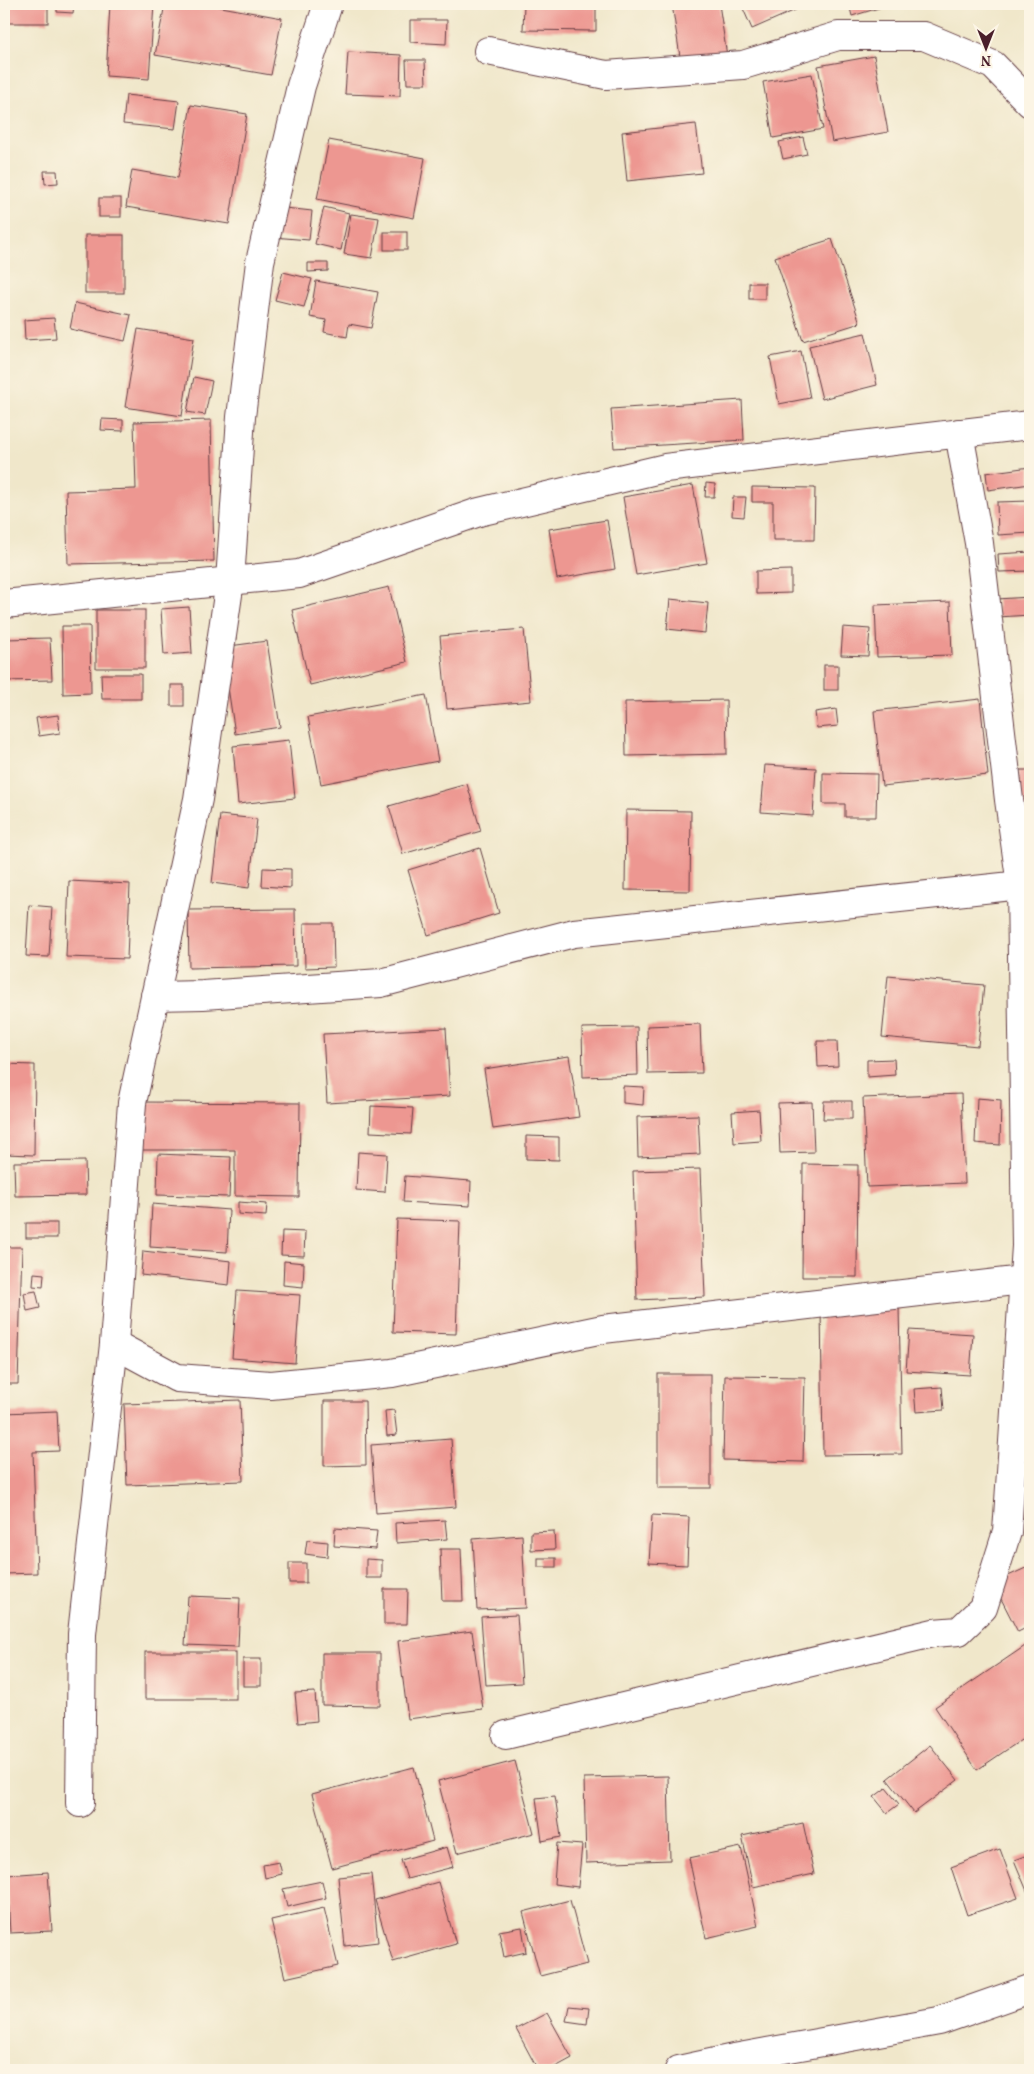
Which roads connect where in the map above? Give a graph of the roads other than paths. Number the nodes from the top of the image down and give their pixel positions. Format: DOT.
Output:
graph roads {
  1 [pos="328,4"];
  2 [pos="488,51"];
  3 [pos="1030,103"];
  4 [pos="1030,425"];
  5 [pos="959,433"];
  6 [pos="230,581"];
  7 [pos="4,604"];
  8 [pos="1021,885"];
  9 [pos="155,996"];
  10 [pos="1023,1280"];
  11 [pos="114,1344"];
  12 [pos="506,1735"];
  13 [pos="80,1802"];
  14 [pos="1030,1989"];
  15 [pos="680,2070"];
  1 -- 6 [label="street"];
  2 -- 3 [label="street"];
  4 -- 5 [label="street"];
  5 -- 6 [label="street"];
  5 -- 8 [label="street"];
  6 -- 7 [label="street"];
  6 -- 9 [label="street"];
  8 -- 9 [label="street"];
  8 -- 10 [label="street"];
  9 -- 11 [label="street"];
  10 -- 11 [label="street"];
  10 -- 12 [label="street"];
  11 -- 13 [label="street"];
  14 -- 15 [label="street"];
}
